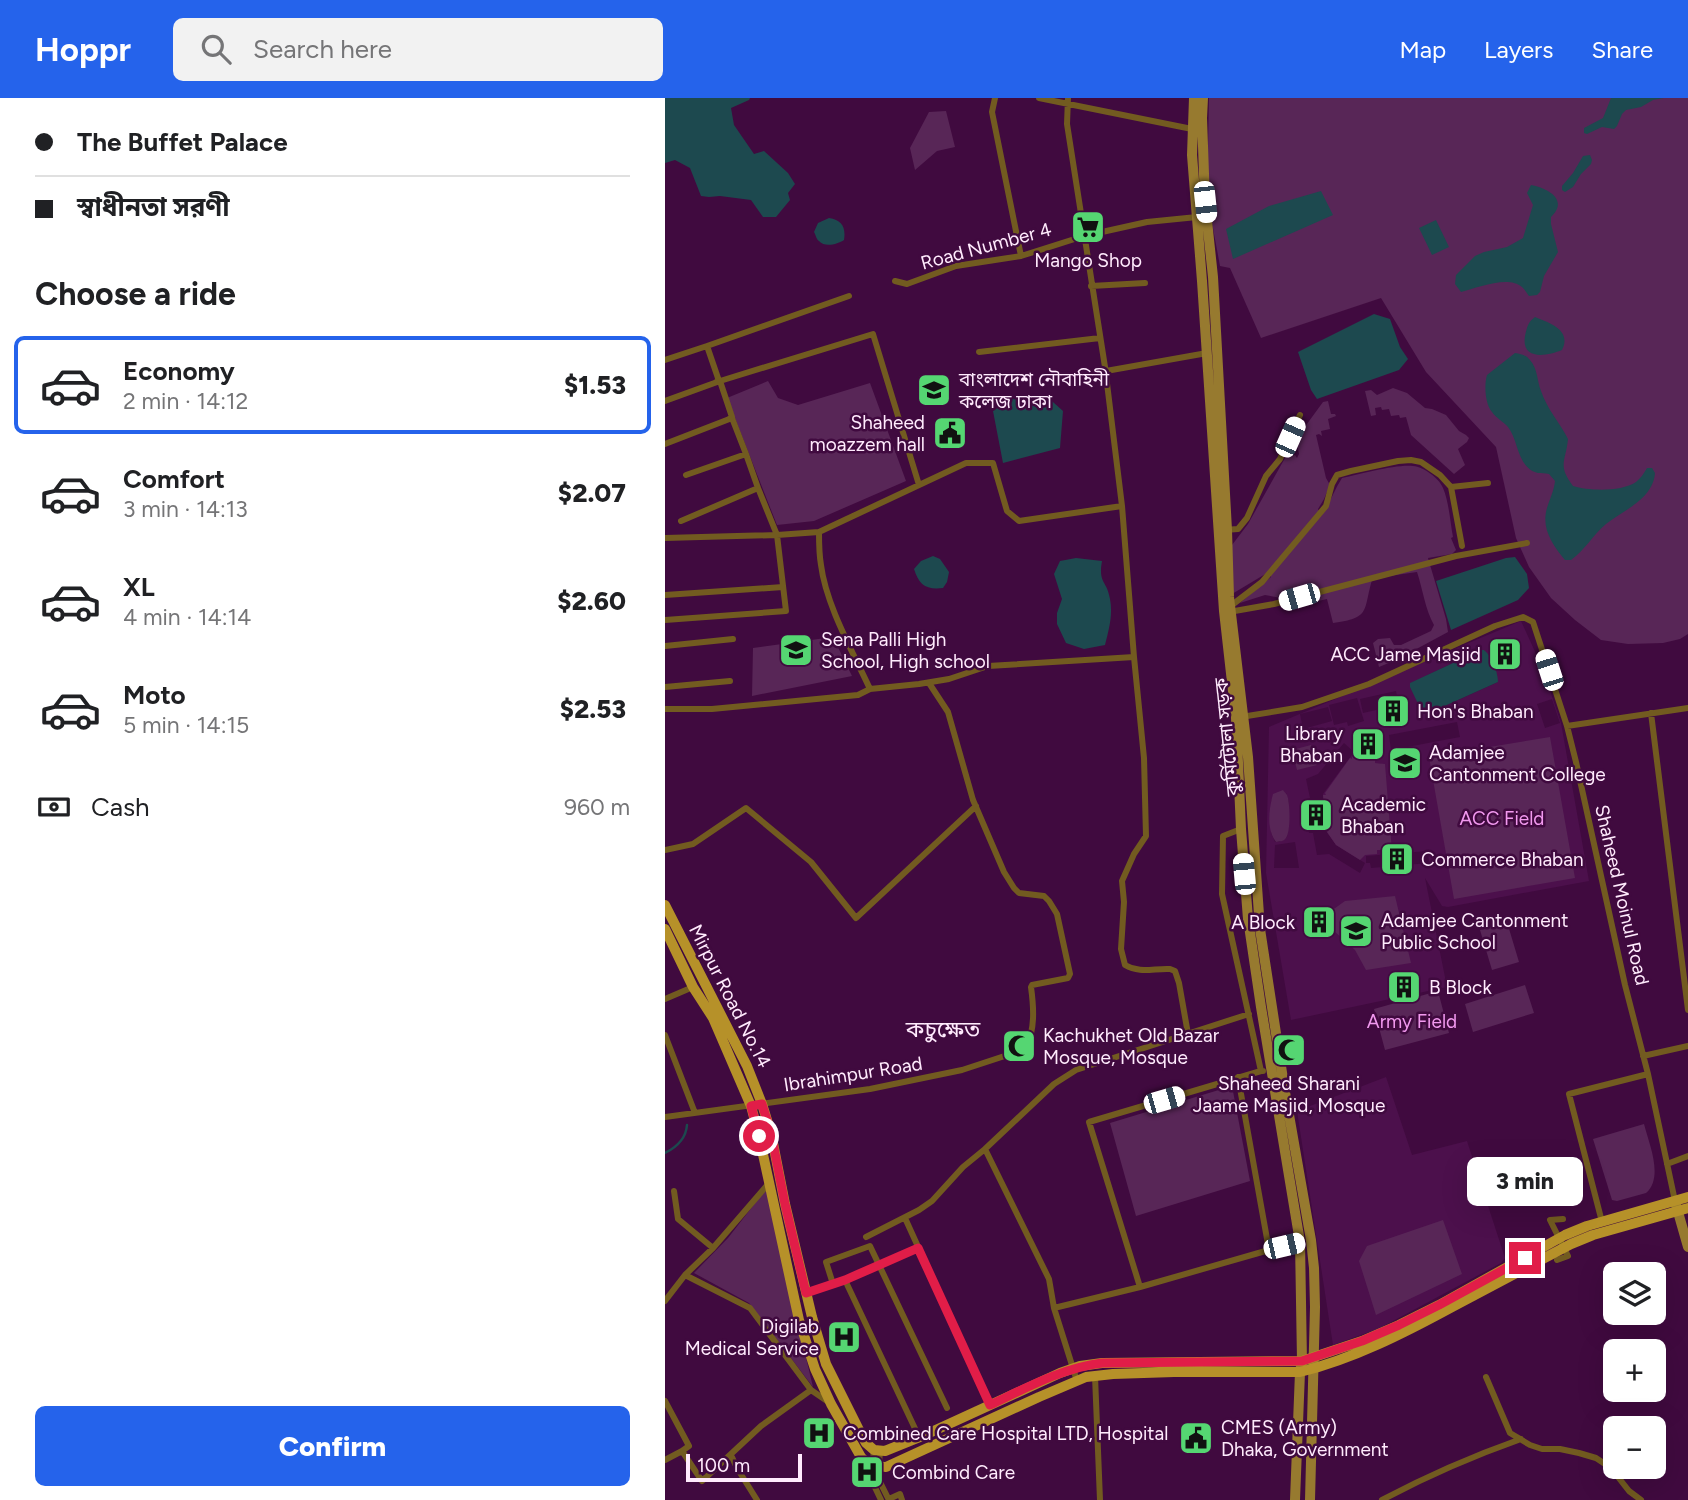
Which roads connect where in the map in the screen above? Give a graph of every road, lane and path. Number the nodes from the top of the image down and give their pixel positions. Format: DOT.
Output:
graph roads {
  1 [pos="995,98"];
  2 [pos="1039,98"];
  3 [pos="1194,98"];
  4 [pos="1203,98"];
  5 [pos="1067,101"];
  6 [pos="1192,129"];
  7 [pos="1197,217"];
  8 [pos="1084,236"];
  9 [pos="1021,256"];
  10 [pos="895,281"];
  11 [pos="1145,283"];
  12 [pos="1091,286"];
  13 [pos="849,296"];
  14 [pos="1100,338"];
  15 [pos="707,346"];
  16 [pos="979,352"];
  17 [pos="1207,353"];
  18 [pos="665,360"];
  19 [pos="1106,371"];
  20 [pos="720,381"];
  21 [pos="665,401"];
  22 [pos="1300,415"];
  23 [pos="665,444"];
  24 [pos="1488,483"];
  25 [pos="919,485"];
  26 [pos="1451,487"];
  27 [pos="736,498"];
  28 [pos="1122,506"];
  29 [pos="703,512"];
  30 [pos="1223,529"];
  31 [pos="819,532"];
  32 [pos="777,535"];
  33 [pos="665,538"];
  34 [pos="1527,542"];
  35 [pos="1462,546"];
  36 [pos="783,587"];
  37 [pos="665,596"];
  38 [pos="1229,610"];
  39 [pos="665,620"];
  40 [pos="733,639"];
  41 [pos="665,646"];
  42 [pos="1134,657"];
  43 [pos="730,681"];
  44 [pos="929,682"];
  45 [pos="665,687"];
  46 [pos="870,689"];
  47 [pos="1688,708"];
  48 [pos="665,709"];
  49 [pos="1651,713"];
  50 [pos="1239,718"];
  51 [pos="1567,726"];
  52 [pos="976,806"];
  53 [pos="1241,829"];
  54 [pos="665,850"];
  55 [pos="665,905"];
  56 [pos="665,929"];
  57 [pos="692,987"];
  58 [pos="665,999"];
  59 [pos="1688,1010"];
  60 [pos="1249,1014"];
  61 [pos="1188,1034"];
  62 [pos="665,1035"];
  63 [pos="1688,1046"];
  64 [pos="1643,1056"];
  65 [pos="1266,1070"];
  66 [pos="1648,1074"];
  67 [pos="1238,1077"];
  68 [pos="757,1105"];
  69 [pos="695,1113"];
  70 [pos="665,1117"];
  71 [pos="985,1149"];
  72 [pos="1688,1156"];
  73 [pos="1667,1164"];
  74 [pos="769,1183"];
  75 [pos="674,1191"];
  76 [pos="1688,1197"];
  77 [pos="1680,1206"];
  78 [pos="905,1218"];
  79 [pos="1563,1219"];
  80 [pos="1602,1222"];
  81 [pos="866,1237"];
  82 [pos="1300,1242"];
  83 [pos="1688,1247"];
  84 [pos="713,1248"];
  85 [pos="918,1248"];
  86 [pos="1269,1250"];
  87 [pos="1557,1260"];
  88 [pos="879,1265"];
  89 [pos="685,1275"];
  90 [pos="845,1280"];
  91 [pos="833,1284"];
  92 [pos="1140,1287"];
  93 [pos="806,1293"];
  94 [pos="665,1301"];
  95 [pos="1054,1308"];
  96 [pos="1314,1356"];
  97 [pos="1301,1366"];
  98 [pos="1073,1368"];
  99 [pos="1313,1369"];
  100 [pos="1095,1376"];
  101 [pos="1486,1377"];
  102 [pos="1077,1381"];
  103 [pos="811,1390"];
  104 [pos="665,1401"];
  105 [pos="831,1404"];
  106 [pos="990,1405"];
  107 [pos="947,1408"];
  108 [pos="919,1437"];
  109 [pos="1521,1439"];
  110 [pos="880,1450"];
  111 [pos="682,1451"];
  112 [pos="731,1455"];
  113 [pos="665,1460"];
  114 [pos="875,1466"];
  115 [pos="889,1499"];
  116 [pos="757,1500"];
  117 [pos="881,1500"];
  118 [pos="902,1500"];
  119 [pos="1100,1500"];
  120 [pos="1294,1500"];
  121 [pos="1310,1500"];
  122 [pos="1382,1500"];
  123 [pos="1641,1500"];
  1 -- 9 [label="street"];
  2 -- 5 [label="street"];
  3 -- 6 [label="main road, কুর্মিটোলা সড়ক"];
  4 -- 30 [label="main road, কুর্মিটোলা সড়ক"];
  5 -- 6 [label="street"];
  5 -- 8 [label="street"];
  6 -- 7 [label="main road, কুর্মিটোলা সড়ক"];
  7 -- 8 [label="street, Road Number 4"];
  7 -- 17 [label="main road, কুর্মিটোলা সড়ক"];
  8 -- 9 [label="street, Road Number 4"];
  8 -- 12 [label="street"];
  9 -- 10 [label="street, Road Number 4"];
  11 -- 12 [label="street"];
  12 -- 14 [label="street"];
  13 -- 15 [label="street"];
  14 -- 16 [label="street"];
  14 -- 19 [label="street"];
  15 -- 18 [label="street"];
  15 -- 21 [label="street"];
  17 -- 19 [label="street"];
  17 -- 30 [label="main road, কুর্মিটোলা সড়ক"];
  19 -- 28 [label="street"];
  20 -- 21 [label="street"];
  20 -- 23 [label="street"];
  20 -- 25 [label="street"];
  22 -- 30 [label="street"];
  23 -- 27 [label="street"];
  24 -- 26 [label="street"];
  25 -- 28 [label="street"];
  25 -- 31 [label="street"];
  26 -- 35 [label="street"];
  26 -- 38 [label="street"];
  27 -- 29 [label="street"];
  27 -- 32 [label="street"];
  28 -- 42 [label="street"];
  30 -- 38 [label="main road, কুর্মিটোলা সড়ক"];
  31 -- 32 [label="street"];
  31 -- 46 [label="street"];
  32 -- 33 [label="street"];
  32 -- 36 [label="street"];
  34 -- 38 [label="street"];
  36 -- 37 [label="street"];
  36 -- 39 [label="street"];
  38 -- 50 [label="main road, কুর্মিটোলা সড়ক"];
  40 -- 41 [label="street"];
  42 -- 44 [label="street"];
  42 -- 61 [label="street"];
  43 -- 45 [label="street"];
  44 -- 46 [label="street"];
  44 -- 52 [label="street"];
  46 -- 48 [label="street"];
  47 -- 49 [label="street"];
  49 -- 51 [label="street"];
  49 -- 59 [label="street"];
  50 -- 51 [label="street, Shaheed Moinul Road"];
  50 -- 53 [label="main road, কুর্মিটোলা সড়ক"];
  50 -- 96 [label="main road, কুর্মিটোলা সড়ক"];
  51 -- 64 [label="street, Shaheed Moinul Road"];
  52 -- 54 [label="street"];
  52 -- 68 [label="street, Ibrahimpur Road"];
  53 -- 60 [label="street"];
  53 -- 65 [label="main road, কুর্মিটোলা সড়ক"];
  55 -- 68 [label="main road, Mirpur Road No.14"];
  56 -- 57 [label="main road, Mirpur Road No.14"];
  57 -- 58 [label="street"];
  57 -- 68 [label="main road, Mirpur Road No.14"];
  60 -- 61 [label="street"];
  60 -- 65 [label="street"];
  61 -- 71 [label="street"];
  62 -- 69 [label="street"];
  63 -- 64 [label="street"];
  64 -- 66 [label="street, Shaheed Moinul Road"];
  65 -- 67 [label="street"];
  65 -- 82 [label="main road, কুর্মিটোলা সড়ক"];
  66 -- 73 [label="street, Shaheed Moinul Road"];
  66 -- 80 [label="street"];
  67 -- 86 [label="street"];
  67 -- 92 [label="street"];
  68 -- 69 [label="street, Ibrahimpur Road"];
  68 -- 74 [label="main road, Mirpur Road No.14"];
  68 -- 93 [label="main road, Mirpur Road No.14"];
  69 -- 70 [label="street, Ibrahimpur Road"];
  71 -- 78 [label="street"];
  71 -- 95 [label="street"];
  72 -- 73 [label="street"];
  73 -- 77 [label="street, Shaheed Moinul Road"];
  74 -- 84 [label="street"];
  74 -- 105 [label="main road, Mirpur Road No.14"];
  75 -- 84 [label="street"];
  76 -- 77 [label="main road"];
  77 -- 80 [label="main road"];
  77 -- 83 [label="main road"];
  77 -- 99 [label="main road"];
  78 -- 81 [label="street"];
  78 -- 85 [label="street"];
  79 -- 87 [label="street"];
  80 -- 96 [label="main road"];
  82 -- 86 [label="street"];
  82 -- 97 [label="main road, কুর্মিটোলা সড়ক"];
  84 -- 89 [label="street"];
  85 -- 88 [label="street"];
  85 -- 106 [label="street"];
  86 -- 92 [label="street"];
  88 -- 90 [label="street"];
  88 -- 91 [label="street"];
  88 -- 107 [label="street"];
  89 -- 94 [label="street"];
  89 -- 103 [label="street"];
  90 -- 91 [label="street"];
  90 -- 108 [label="street"];
  91 -- 93 [label="street"];
  92 -- 95 [label="street"];
  93 -- 110 [label="main road, Mirpur Road No.14"];
  95 -- 98 [label="street"];
  96 -- 97 [label="main road"];
  96 -- 99 [label="main road, কুর্মিটোলা সড়ক"];
  97 -- 98 [label="main road"];
  97 -- 99 [label="main road"];
  97 -- 100 [label="main road"];
  97 -- 120 [label="main road, কুর্মিটোলা সড়ক"];
  98 -- 102 [label="street"];
  98 -- 106 [label="main road"];
  99 -- 121 [label="main road, কুর্মিটোলা সড়ক"];
  100 -- 102 [label="main road"];
  100 -- 119 [label="street"];
  101 -- 109 [label="street"];
  102 -- 114 [label="main road"];
  103 -- 105 [label="street"];
  103 -- 112 [label="street"];
  104 -- 111 [label="street"];
  105 -- 114 [label="main road, Mirpur Road No.14"];
  106 -- 108 [label="main road"];
  108 -- 110 [label="main road"];
  109 -- 122 [label="street"];
  109 -- 123 [label="street"];
  110 -- 114 [label="street"];
  111 -- 112 [label="street"];
  111 -- 113 [label="street"];
  112 -- 116 [label="street"];
  114 -- 115 [label="street"];
  114 -- 117 [label="street"];
  115 -- 118 [label="street"];
}
